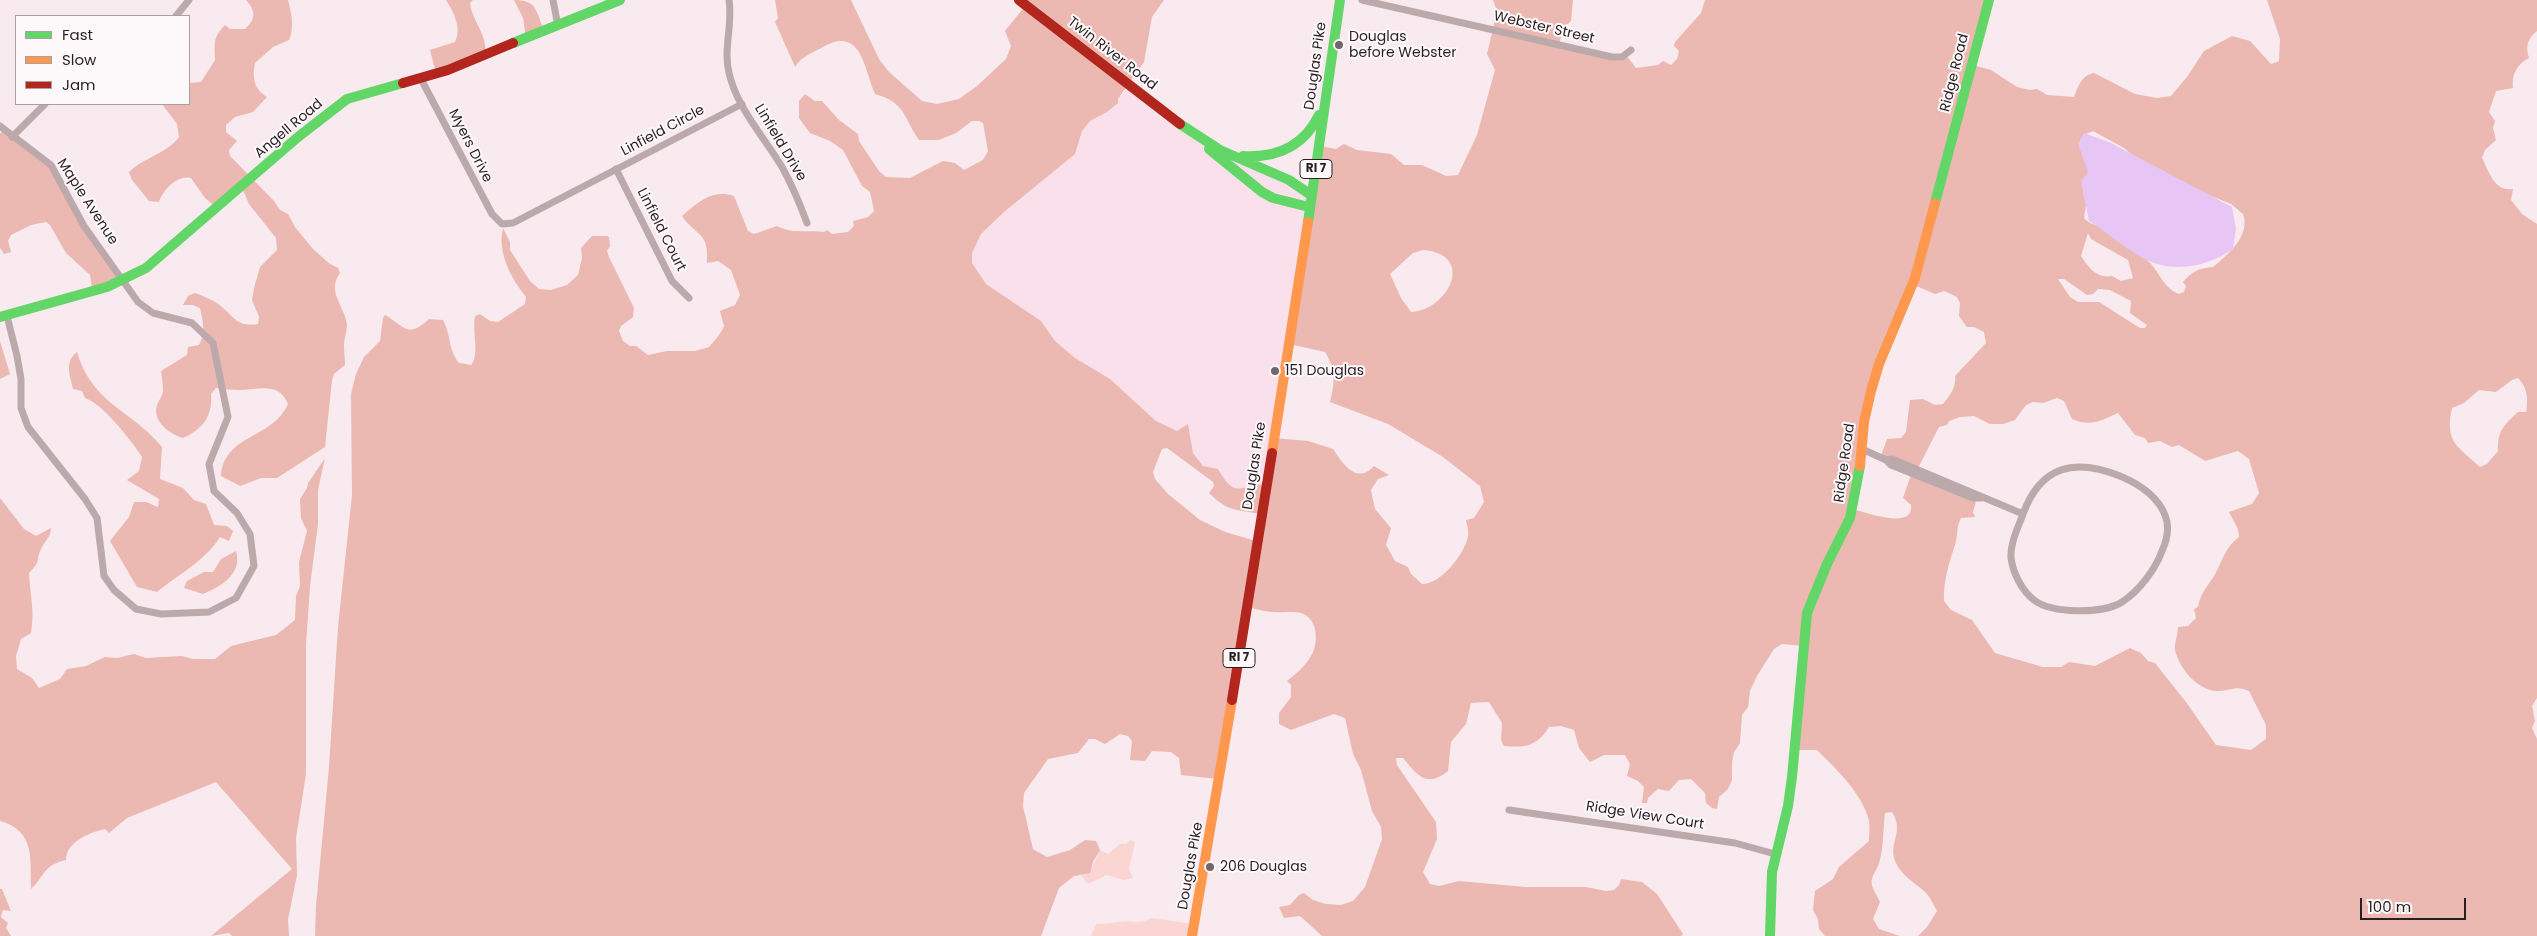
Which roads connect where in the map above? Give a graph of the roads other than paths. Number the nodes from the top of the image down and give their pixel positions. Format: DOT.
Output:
graph roads {
  1 [pos="189,0"];
  2 [pos="553,0"];
  3 [pos="620,0"];
  4 [pos="729,0"];
  5 [pos="1019,0"];
  6 [pos="1340,0"];
  7 [pos="1362,0"];
  8 [pos="1989,0"];
  9 [pos="177,15"];
  10 [pos="558,26"];
  11 [pos="1631,50"];
  12 [pos="421,79"];
  13 [pos="1325,97"];
  14 [pos="742,104"];
  15 [pos="44,105"];
  16 [pos="1188,129"];
  17 [pos="1,130"];
  18 [pos="12,137"];
  19 [pos="1228,154"];
  20 [pos="616,169"];
  21 [pos="1311,195"];
  22 [pos="1309,207"];
  23 [pos="500,222"];
  24 [pos="807,223"];
  25 [pos="122,281"];
  26 [pos="690,298"];
  27 [pos="3,317"];
  28 [pos="1862,449"];
  29 [pos="2023,514"];
  30 [pos="1509,810"];
  31 [pos="1775,854"];
  32 [pos="1192,936"];
  33 [pos="1770,936"];
  1 -- 9 [label="street"];
  2 -- 10 [label="street"];
  3 -- 10 [label="street, Angell Road"];
  4 -- 14 [label="street"];
  5 -- 16 [label="street, Twin River Road"];
  6 -- 13 [label="street, Douglas Pike / RI 7"];
  7 -- 11 [label="street, Webster Street"];
  8 -- 28 [label="street, Ridge Road"];
  10 -- 12 [label="street, Angell Road"];
  12 -- 23 [label="street, Myers Drive"];
  12 -- 25 [label="street, Angell Road"];
  13 -- 19 [label="street"];
  13 -- 21 [label="street, Douglas Pike / RI 7"];
  14 -- 20 [label="street, Linfield Circle"];
  14 -- 24 [label="street, Linfield Drive"];
  15 -- 18 [label="street"];
  16 -- 19 [label="street, Twin River Road"];
  16 -- 22 [label="street, Twin River Road"];
  17 -- 18 [label="street, Maple Avenue"];
  18 -- 25 [label="street, Maple Avenue"];
  19 -- 21 [label="street, Twin River Road"];
  20 -- 23 [label="street, Linfield Circle"];
  20 -- 26 [label="street, Linfield Court"];
  21 -- 22 [label="street, Douglas Pike / RI 7"];
  22 -- 32 [label="street, Douglas Pike / RI 7"];
  25 -- 27 [label="street, Angell Road"];
  25 -- 27 [label="street, Maple Avenue"];
  28 -- 29 [label="street"];
  28 -- 31 [label="street, Ridge Road"];
  29 -- 29 [label="street"];
  30 -- 31 [label="street, Ridge View Court"];
  31 -- 33 [label="street, Ridge Road"];
}
